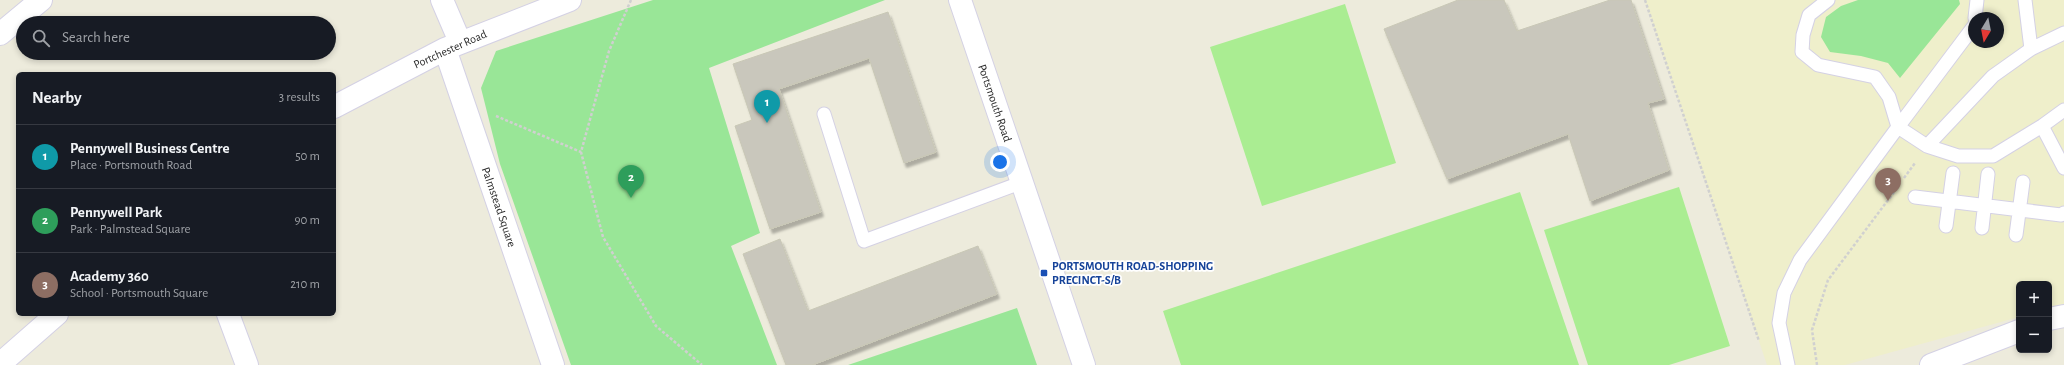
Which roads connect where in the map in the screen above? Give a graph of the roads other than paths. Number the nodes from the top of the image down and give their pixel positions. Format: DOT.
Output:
graph roads {
  1 [pos="42,0"];
  2 [pos="442,0"];
  3 [pos="570,0"];
  4 [pos="960,0"];
  5 [pos="1828,0"];
  6 [pos="1977,0"];
  7 [pos="2025,0"];
  8 [pos="1976,12"];
  9 [pos="22,16"];
  10 [pos="16,21"];
  11 [pos="2064,33"];
  12 [pos="0,34"];
  13 [pos="1968,34"];
  14 [pos="452,45"];
  15 [pos="2030,49"];
  16 [pos="336,106"];
  17 [pos="2064,110"];
  18 [pos="824,114"];
  19 [pos="2042,126"];
  20 [pos="1898,127"];
  21 [pos="1927,146"];
  22 [pos="2064,168"];
  23 [pos="1953,173"];
  24 [pos="1988,174"];
  25 [pos="1023,182"];
  26 [pos="2023,182"];
  27 [pos="1915,197"];
  28 [pos="1948,201"];
  29 [pos="1985,206"];
  30 [pos="2020,210"];
  31 [pos="2064,213"];
  32 [pos="1946,226"];
  33 [pos="1982,228"];
  34 [pos="2016,235"];
  35 [pos="55,316"];
  36 [pos="229,316"];
  37 [pos="2064,316"];
  38 [pos="2052,319"];
  39 [pos="2016,332"];
  40 [pos="0,364"];
  41 [pos="247,365"];
  42 [pos="553,365"];
  43 [pos="1084,365"];
  44 [pos="1788,365"];
  45 [pos="1931,365"];
  1 -- 9 [label="street"];
  2 -- 14 [label="street, Palmstead Square"];
  3 -- 14 [label="street, Portchester Road"];
  4 -- 25 [label="street, Portsmouth Road"];
  5 -- 20 [label="lane"];
  6 -- 8 [label="lane"];
  7 -- 15 [label="lane"];
  10 -- 12 [label="street"];
  11 -- 15 [label="lane"];
  13 -- 20 [label="lane"];
  14 -- 16 [label="street, Portchester Road"];
  14 -- 42 [label="street, Palmstead Square"];
  15 -- 21 [label="lane"];
  17 -- 19 [label="lane"];
  18 -- 25 [label="lane"];
  19 -- 21 [label="lane"];
  19 -- 22 [label="lane"];
  20 -- 21 [label="lane"];
  20 -- 44 [label="lane"];
  23 -- 28 [label="lane"];
  24 -- 29 [label="lane"];
  25 -- 43 [label="street, Portsmouth Road"];
  26 -- 30 [label="lane"];
  27 -- 28 [label="lane"];
  28 -- 29 [label="lane"];
  28 -- 32 [label="lane"];
  29 -- 30 [label="lane"];
  29 -- 33 [label="lane"];
  30 -- 31 [label="lane"];
  30 -- 34 [label="lane"];
  35 -- 40 [label="street"];
  36 -- 41 [label="street"];
  37 -- 38 [label="street"];
  39 -- 45 [label="street"];
}
